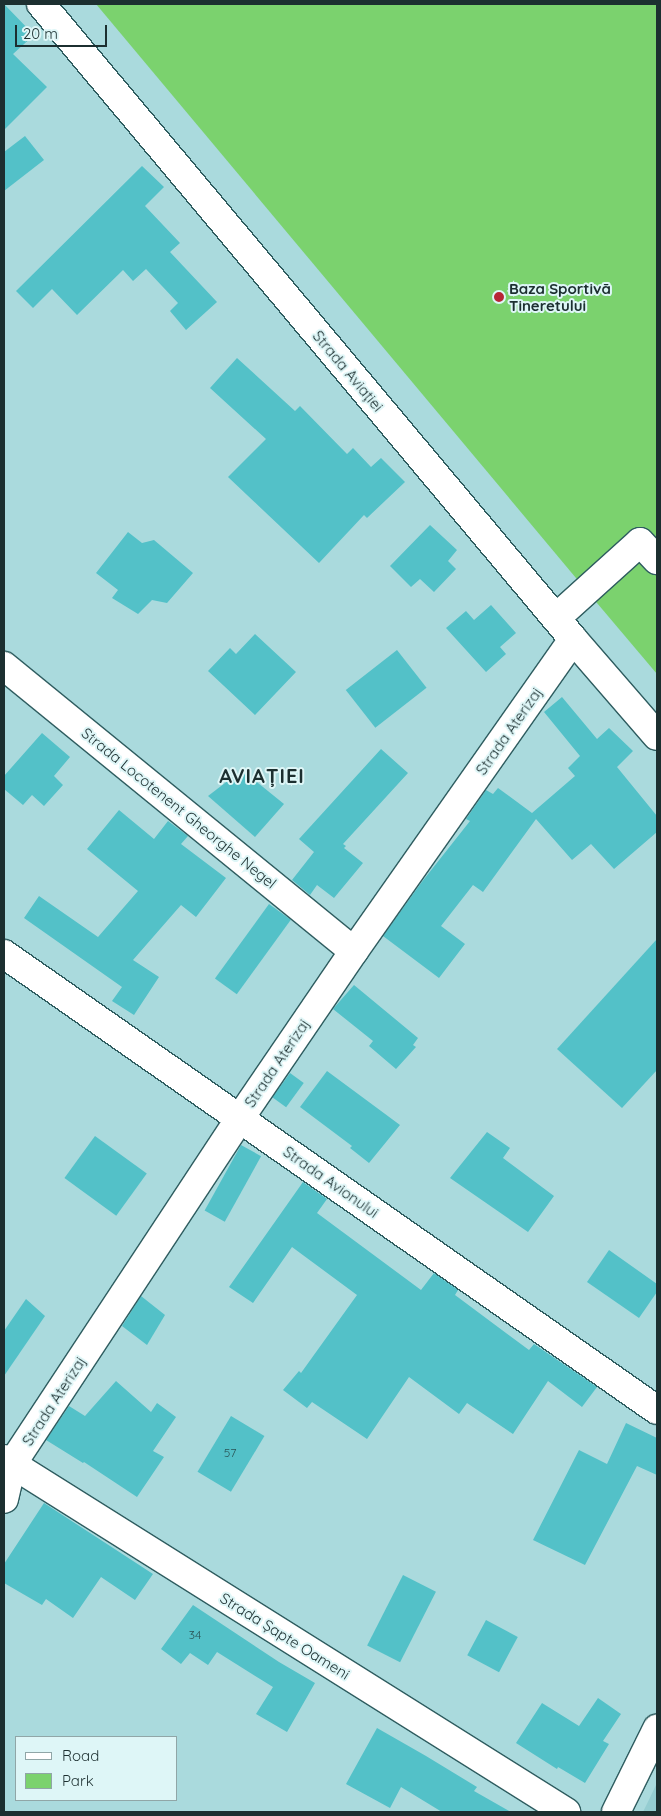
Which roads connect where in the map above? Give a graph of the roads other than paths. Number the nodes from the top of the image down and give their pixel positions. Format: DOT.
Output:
graph roads {
  1 [pos="41,4"];
  2 [pos="657,560"];
  3 [pos="556,618"];
  4 [pos="573,639"];
  5 [pos="4,666"];
  6 [pos="657,736"];
  7 [pos="354,951"];
  8 [pos="4,954"];
  9 [pos="240,1118"];
  10 [pos="657,1410"];
  11 [pos="8,1462"];
  12 [pos="4,1499"];
  13 [pos="657,1728"];
  14 [pos="566,1812"];
  15 [pos="616,1812"];
  1 -- 3 [label="street, Strada Aviației"];
  2 -- 3 [label="street"];
  3 -- 4 [label="street, Strada Aviației"];
  4 -- 6 [label="street, Strada Aviației"];
  4 -- 7 [label="street, Strada Aterizaj"];
  5 -- 7 [label="street, Strada Locotenent Gheorghe Negel"];
  7 -- 9 [label="street, Strada Aterizaj"];
  8 -- 9 [label="street, Strada Avionului"];
  9 -- 10 [label="street, Strada Avionului"];
  9 -- 11 [label="street, Strada Aterizaj"];
  11 -- 12 [label="street, Strada Aterizaj"];
  11 -- 14 [label="street, Strada Șapte Oameni"];
  13 -- 15 [label="street"];
}
